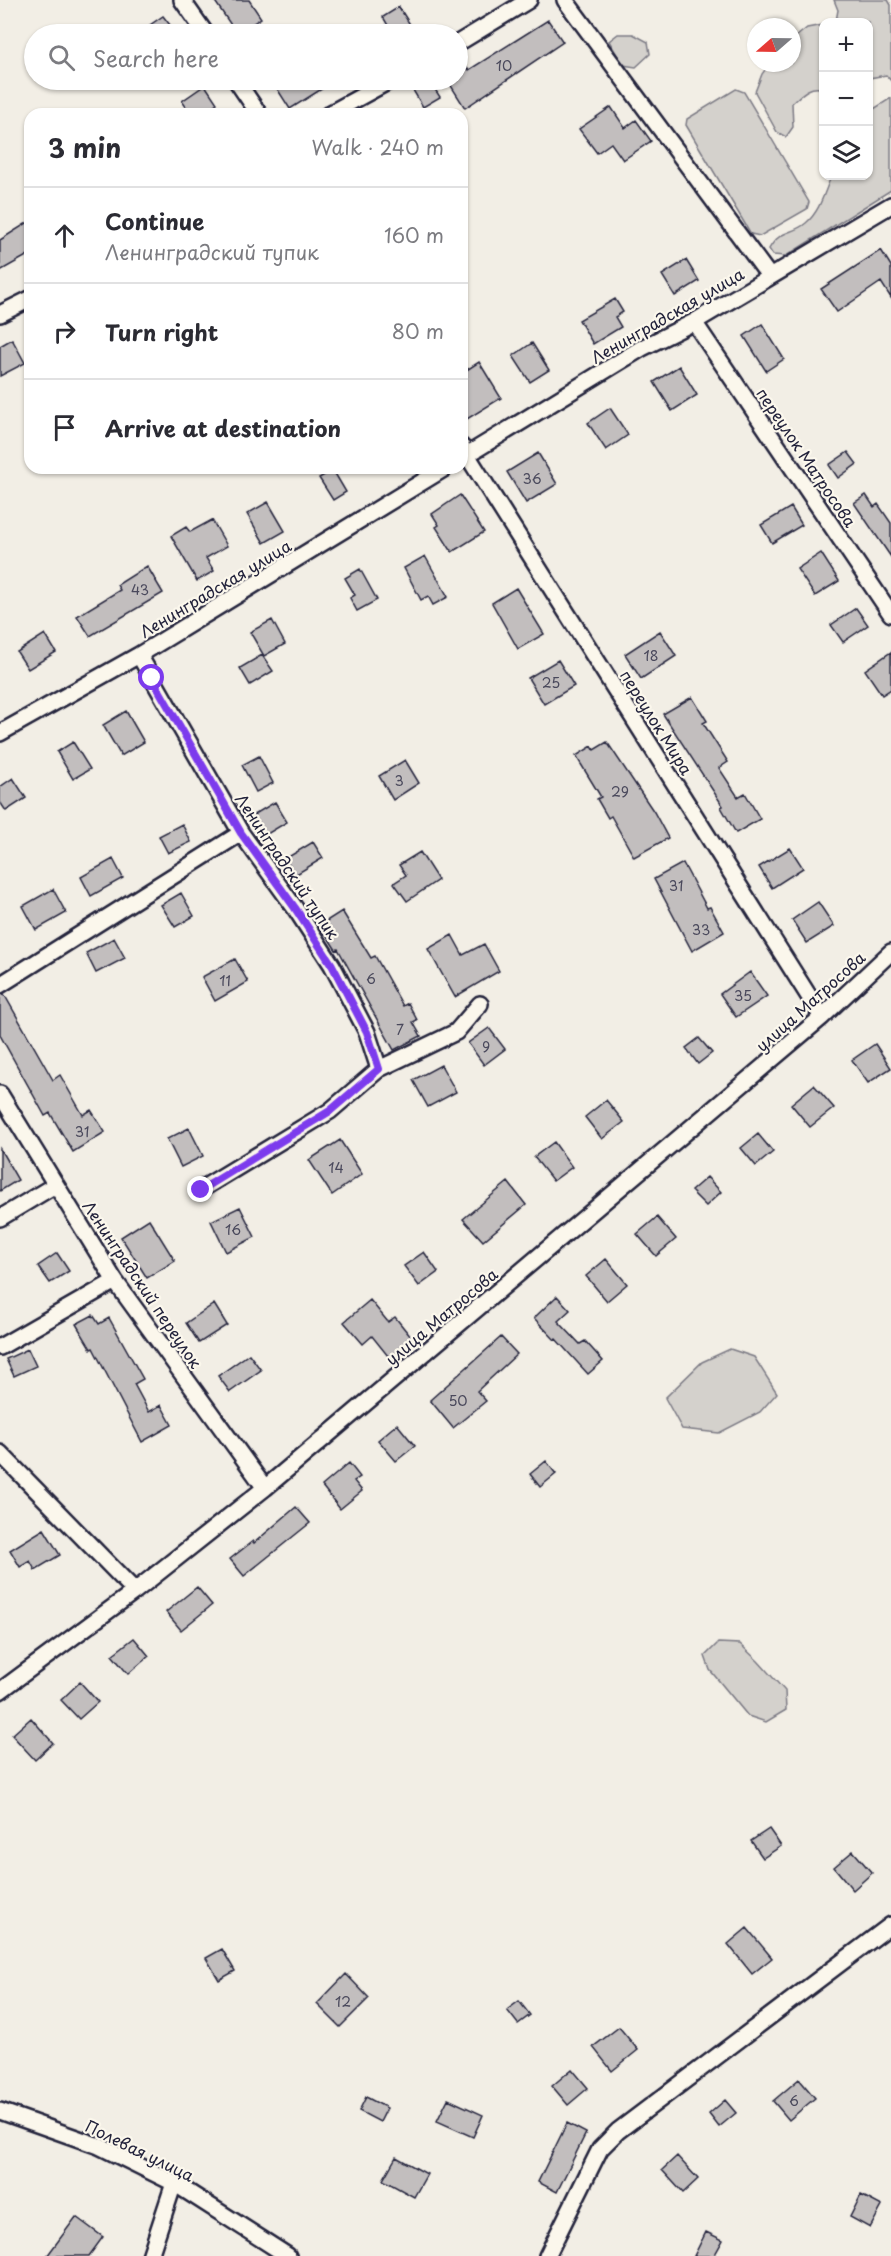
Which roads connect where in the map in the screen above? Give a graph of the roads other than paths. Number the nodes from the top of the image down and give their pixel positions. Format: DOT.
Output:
graph roads {
  1 [pos="182,0"];
  2 [pos="530,0"];
  3 [pos="565,0"];
  4 [pos="199,24"];
  5 [pos="468,37"];
  6 [pos="243,90"];
  7 [pos="373,90"];
  8 [pos="255,108"];
  9 [pos="340,108"];
  10 [pos="891,205"];
  11 [pos="770,277"];
  12 [pos="24,302"];
  13 [pos="0,314"];
  14 [pos="694,322"];
  15 [pos="468,451"];
  16 [pos="468,459"];
  17 [pos="435,474"];
  18 [pos="891,614"];
  19 [pos="139,655"];
  20 [pos="0,733"];
  21 [pos="241,833"];
  22 [pos="891,952"];
  23 [pos="0,986"];
  24 [pos="480,1004"];
  25 [pos="822,1017"];
  26 [pos="379,1069"];
  27 [pos="0,1094"];
  28 [pos="55,1185"];
  29 [pos="201,1190"];
  30 [pos="0,1218"];
  31 [pos="115,1281"];
  32 [pos="0,1347"];
  33 [pos="0,1453"];
  34 [pos="265,1488"];
  35 [pos="135,1591"];
  36 [pos="0,1691"];
  37 [pos="891,1925"];
  38 [pos="0,2111"];
  39 [pos="174,2183"];
  40 [pos="150,2256"];
  41 [pos="288,2256"];
  42 [pos="547,2256"];
  1 -- 4 [label="street"];
  2 -- 5 [label="street"];
  3 -- 11 [label="street"];
  6 -- 8 [label="street"];
  7 -- 9 [label="street"];
  10 -- 11 [label="street, Ленинградская улица"];
  11 -- 14 [label="street, Ленинградская улица"];
  12 -- 13 [label="street"];
  14 -- 15 [label="street, Ленинградская улица"];
  14 -- 18 [label="street, переулок Матросова"];
  16 -- 25 [label="street, переулок Мира"];
  17 -- 19 [label="street, Ленинградская улица"];
  19 -- 20 [label="street, Ленинградская улица"];
  19 -- 21 [label="street, Ленинградский тупик"];
  21 -- 23 [label="street"];
  21 -- 26 [label="street, Ленинградский тупик"];
  22 -- 25 [label="street, улица Матросова"];
  24 -- 26 [label="street"];
  25 -- 34 [label="street, улица Матросова"];
  26 -- 29 [label="street"];
  27 -- 28 [label="street, Ленинградский переулок"];
  28 -- 30 [label="street"];
  28 -- 31 [label="street, Ленинградский переулок"];
  31 -- 32 [label="street"];
  31 -- 34 [label="street, Ленинградский переулок"];
  33 -- 35 [label="street"];
  34 -- 35 [label="street, улица Матросова"];
  35 -- 36 [label="street, улица Матросова"];
  37 -- 42 [label="street"];
  38 -- 39 [label="street, Полевая улица"];
  39 -- 40 [label="street"];
  39 -- 41 [label="street, Полевая улица"];
}
